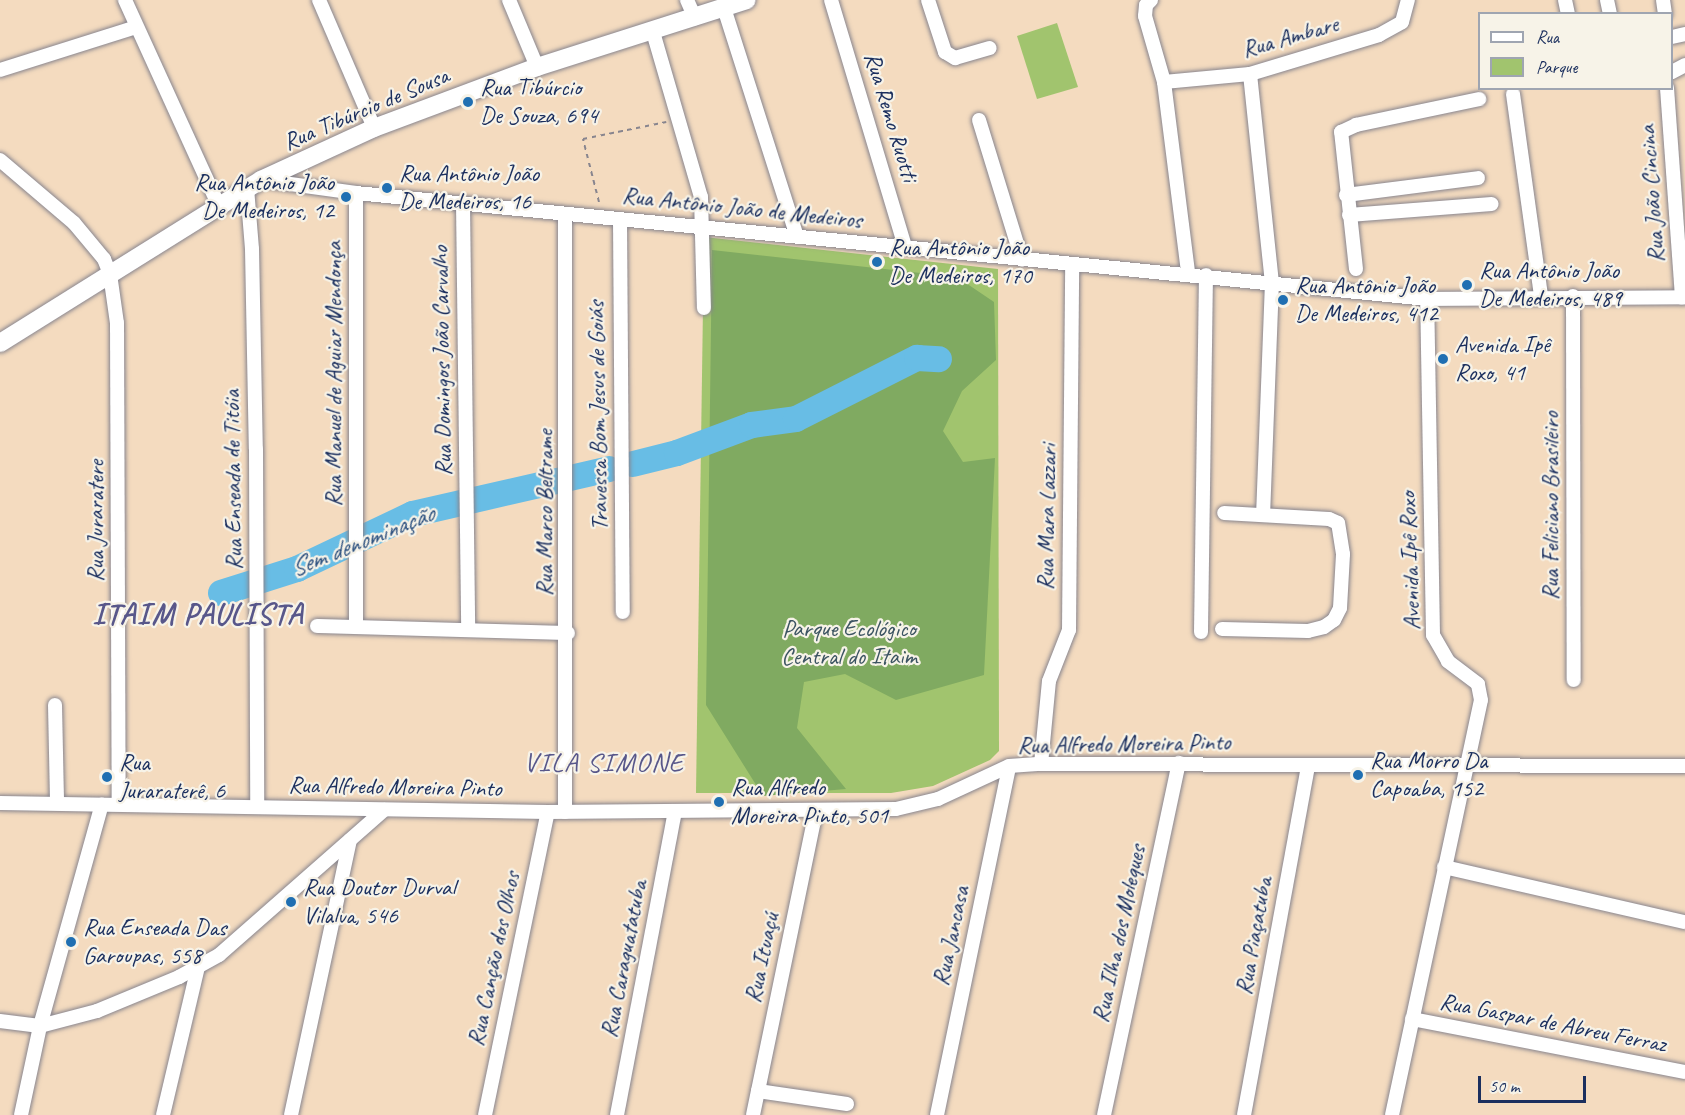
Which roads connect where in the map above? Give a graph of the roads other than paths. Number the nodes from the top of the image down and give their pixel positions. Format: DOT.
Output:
graph roads {
  1 [pos="125,0"];
  2 [pos="319,0"];
  3 [pos="509,0"];
  4 [pos="687,0"];
  5 [pos="747,0"];
  6 [pos="831,0"];
  7 [pos="928,0"];
  8 [pos="1151,0"];
  9 [pos="1408,0"];
  10 [pos="724,8"];
  11 [pos="695,18"];
  12 [pos="136,27"];
  13 [pos="653,32"];
  14 [pos="990,48"];
  15 [pos="537,67"];
  16 [pos="0,70"];
  17 [pos="1250,74"];
  18 [pos="1164,82"];
  19 [pos="1667,90"];
  20 [pos="1513,94"];
  21 [pos="1479,99"];
  22 [pos="979,120"];
  23 [pos="374,128"];
  24 [pos="0,160"];
  25 [pos="1478,178"];
  26 [pos="254,184"];
  27 [pos="356,194"];
  28 [pos="1346,195"];
  29 [pos="463,203"];
  30 [pos="1492,204"];
  31 [pos="219,206"];
  32 [pos="565,214"];
  33 [pos="1349,215"];
  34 [pos="620,219"];
  35 [pos="704,227"];
  36 [pos="797,237"];
  37 [pos="905,247"];
  38 [pos="1022,260"];
  39 [pos="1072,265"];
  40 [pos="1188,273"];
  41 [pos="110,274"];
  42 [pos="1206,275"];
  43 [pos="1272,282"];
  44 [pos="1359,292"];
  45 [pos="1541,295"];
  46 [pos="1573,296"];
  47 [pos="1683,297"];
  48 [pos="1427,299"];
  49 [pos="704,308"];
  50 [pos="0,343"];
  51 [pos="1224,513"];
  52 [pos="1263,514"];
  53 [pos="623,612"];
  54 [pos="317,626"];
  55 [pos="356,627"];
  56 [pos="468,627"];
  57 [pos="1222,629"];
  58 [pos="1201,632"];
  59 [pos="568,633"];
  60 [pos="1574,680"];
  61 [pos="56,705"];
  62 [pos="1179,763"];
  63 [pos="1041,764"];
  64 [pos="1009,766"];
  65 [pos="1308,766"];
  66 [pos="1685,766"];
  67 [pos="1464,767"];
  68 [pos="0,803"];
  69 [pos="57,803"];
  70 [pos="102,804"];
  71 [pos="119,804"];
  72 [pos="257,807"];
  73 [pos="384,810"];
  74 [pos="816,810"];
  75 [pos="675,811"];
  76 [pos="548,812"];
  77 [pos="565,812"];
  78 [pos="351,840"];
  79 [pos="1444,867"];
  80 [pos="1685,922"];
  81 [pos="198,967"];
  82 [pos="1412,1019"];
  83 [pos="0,1021"];
  84 [pos="40,1026"];
  85 [pos="1685,1072"];
  86 [pos="758,1090"];
  87 [pos="847,1104"];
  88 [pos="21,1115"];
  89 [pos="163,1115"];
  90 [pos="291,1115"];
  91 [pos="485,1115"];
  92 [pos="616,1115"];
  93 [pos="753,1115"];
  94 [pos="937,1115"];
  95 [pos="1104,1115"];
  96 [pos="1244,1115"];
  97 [pos="1392,1115"];
  1 -- 12 [label="street"];
  2 -- 23 [label="street"];
  3 -- 15 [label="street"];
  4 -- 11 [label="street"];
  5 -- 10 [label="main road, Rua Tibúrcio de Sousa"];
  6 -- 37 [label="street, Rua Remo Ruotti"];
  7 -- 14 [label="street"];
  8 -- 18 [label="street"];
  9 -- 17 [label="street, Rua Ambare"];
  10 -- 11 [label="main road, Rua Tibúrcio de Sousa"];
  10 -- 36 [label="street"];
  11 -- 13 [label="main road, Rua Tibúrcio de Sousa"];
  12 -- 16 [label="street"];
  12 -- 31 [label="street"];
  13 -- 15 [label="main road, Rua Tibúrcio de Sousa"];
  13 -- 35 [label="street"];
  15 -- 23 [label="main road, Rua Tibúrcio de Sousa"];
  17 -- 18 [label="street, Rua Ambare"];
  17 -- 43 [label="street"];
  18 -- 40 [label="street"];
  19 -- 47 [label="street, Rua João Cincina"];
  20 -- 45 [label="street"];
  21 -- 28 [label="street"];
  22 -- 38 [label="street"];
  23 -- 26 [label="main road, Rua Tibúrcio de Sousa"];
  24 -- 41 [label="street"];
  25 -- 28 [label="street"];
  26 -- 27 [label="street, Rua Antônio João de Medeiros"];
  26 -- 31 [label="main road, Rua Tibúrcio de Sousa"];
  26 -- 72 [label="street, Rua Enseada de Titóia"];
  27 -- 29 [label="street, Rua Antônio João de Medeiros"];
  27 -- 55 [label="street, Rua Manuel de Aguiar Mendonça"];
  28 -- 33 [label="street"];
  29 -- 32 [label="street, Rua Antônio João de Medeiros"];
  29 -- 56 [label="street, Rua Domingos João Carvalho"];
  30 -- 33 [label="street"];
  31 -- 41 [label="main road, Rua Tibúrcio de Sousa"];
  32 -- 34 [label="street, Rua Antônio João de Medeiros"];
  32 -- 59 [label="street, Rua Marco Beltrame"];
  33 -- 44 [label="street"];
  34 -- 35 [label="street, Rua Antônio João de Medeiros"];
  34 -- 53 [label="street, Travessa Bom Jesus de Goiás"];
  35 -- 36 [label="street, Rua Antônio João de Medeiros"];
  35 -- 49 [label="street"];
  36 -- 37 [label="street, Rua Antônio João de Medeiros"];
  37 -- 38 [label="street, Rua Antônio João de Medeiros"];
  38 -- 39 [label="street, Rua Antônio João de Medeiros"];
  39 -- 40 [label="street, Rua Antônio João de Medeiros"];
  39 -- 63 [label="street, Rua Mara Lazzari"];
  40 -- 42 [label="street, Rua Antônio João de Medeiros"];
  41 -- 50 [label="main road, Rua Tibúrcio de Sousa"];
  41 -- 71 [label="street, Rua Juraratere"];
  42 -- 43 [label="street, Rua Antônio João de Medeiros"];
  42 -- 58 [label="street"];
  43 -- 44 [label="street, Rua Antônio João de Medeiros"];
  43 -- 52 [label="street"];
  44 -- 48 [label="street, Rua Antônio João de Medeiros"];
  45 -- 46 [label="street, Rua Antônio João de Medeiros"];
  45 -- 48 [label="street, Rua Antônio João de Medeiros"];
  46 -- 47 [label="street, Rua Antônio João de Medeiros"];
  46 -- 60 [label="street, Rua Feliciano Brasileiro"];
  48 -- 67 [label="street, Avenida Ipê Roxo"];
  51 -- 52 [label="street"];
  52 -- 57 [label="street"];
  54 -- 55 [label="street"];
  55 -- 56 [label="street"];
  56 -- 59 [label="street"];
  59 -- 77 [label="street, Rua Marco Beltrame"];
  61 -- 69 [label="street"];
  62 -- 63 [label="street, Rua Alfredo Moreira Pinto"];
  62 -- 65 [label="street, Rua Alfredo Moreira Pinto"];
  62 -- 95 [label="street, Rua Ilha dos Moleques"];
  63 -- 64 [label="street, Rua Alfredo Moreira Pinto"];
  64 -- 74 [label="street, Rua Alfredo Moreira Pinto"];
  64 -- 94 [label="street, Rua Jancasa"];
  65 -- 67 [label="street, Rua Alfredo Moreira Pinto"];
  65 -- 96 [label="street, Rua Piaçatuba"];
  66 -- 67 [label="street, Rua Alfredo Moreira Pinto"];
  67 -- 79 [label="street, Avenida Ipê Roxo"];
  68 -- 69 [label="street, Rua Alfredo Moreira Pinto"];
  69 -- 70 [label="street, Rua Alfredo Moreira Pinto"];
  70 -- 71 [label="street, Rua Alfredo Moreira Pinto"];
  70 -- 84 [label="street"];
  71 -- 72 [label="street, Rua Alfredo Moreira Pinto"];
  72 -- 73 [label="street, Rua Alfredo Moreira Pinto"];
  73 -- 76 [label="street, Rua Alfredo Moreira Pinto"];
  73 -- 78 [label="street"];
  74 -- 75 [label="street, Rua Alfredo Moreira Pinto"];
  74 -- 86 [label="street, Rua Ituaçú"];
  75 -- 77 [label="street, Rua Alfredo Moreira Pinto"];
  75 -- 92 [label="street, Rua Caraguatatuba"];
  76 -- 77 [label="street, Rua Alfredo Moreira Pinto"];
  76 -- 91 [label="street, Rua Canção dos Olhos"];
  78 -- 81 [label="street"];
  78 -- 90 [label="street"];
  79 -- 80 [label="street"];
  79 -- 82 [label="street, Avenida Ipê Roxo"];
  81 -- 84 [label="street"];
  81 -- 89 [label="street"];
  82 -- 85 [label="street, Rua Gaspar de Abreu Ferraz"];
  82 -- 97 [label="street, Avenida Ipê Roxo"];
  83 -- 84 [label="street"];
  84 -- 88 [label="street"];
  86 -- 87 [label="street"];
  86 -- 93 [label="street, Rua Ituaçú"];
}
